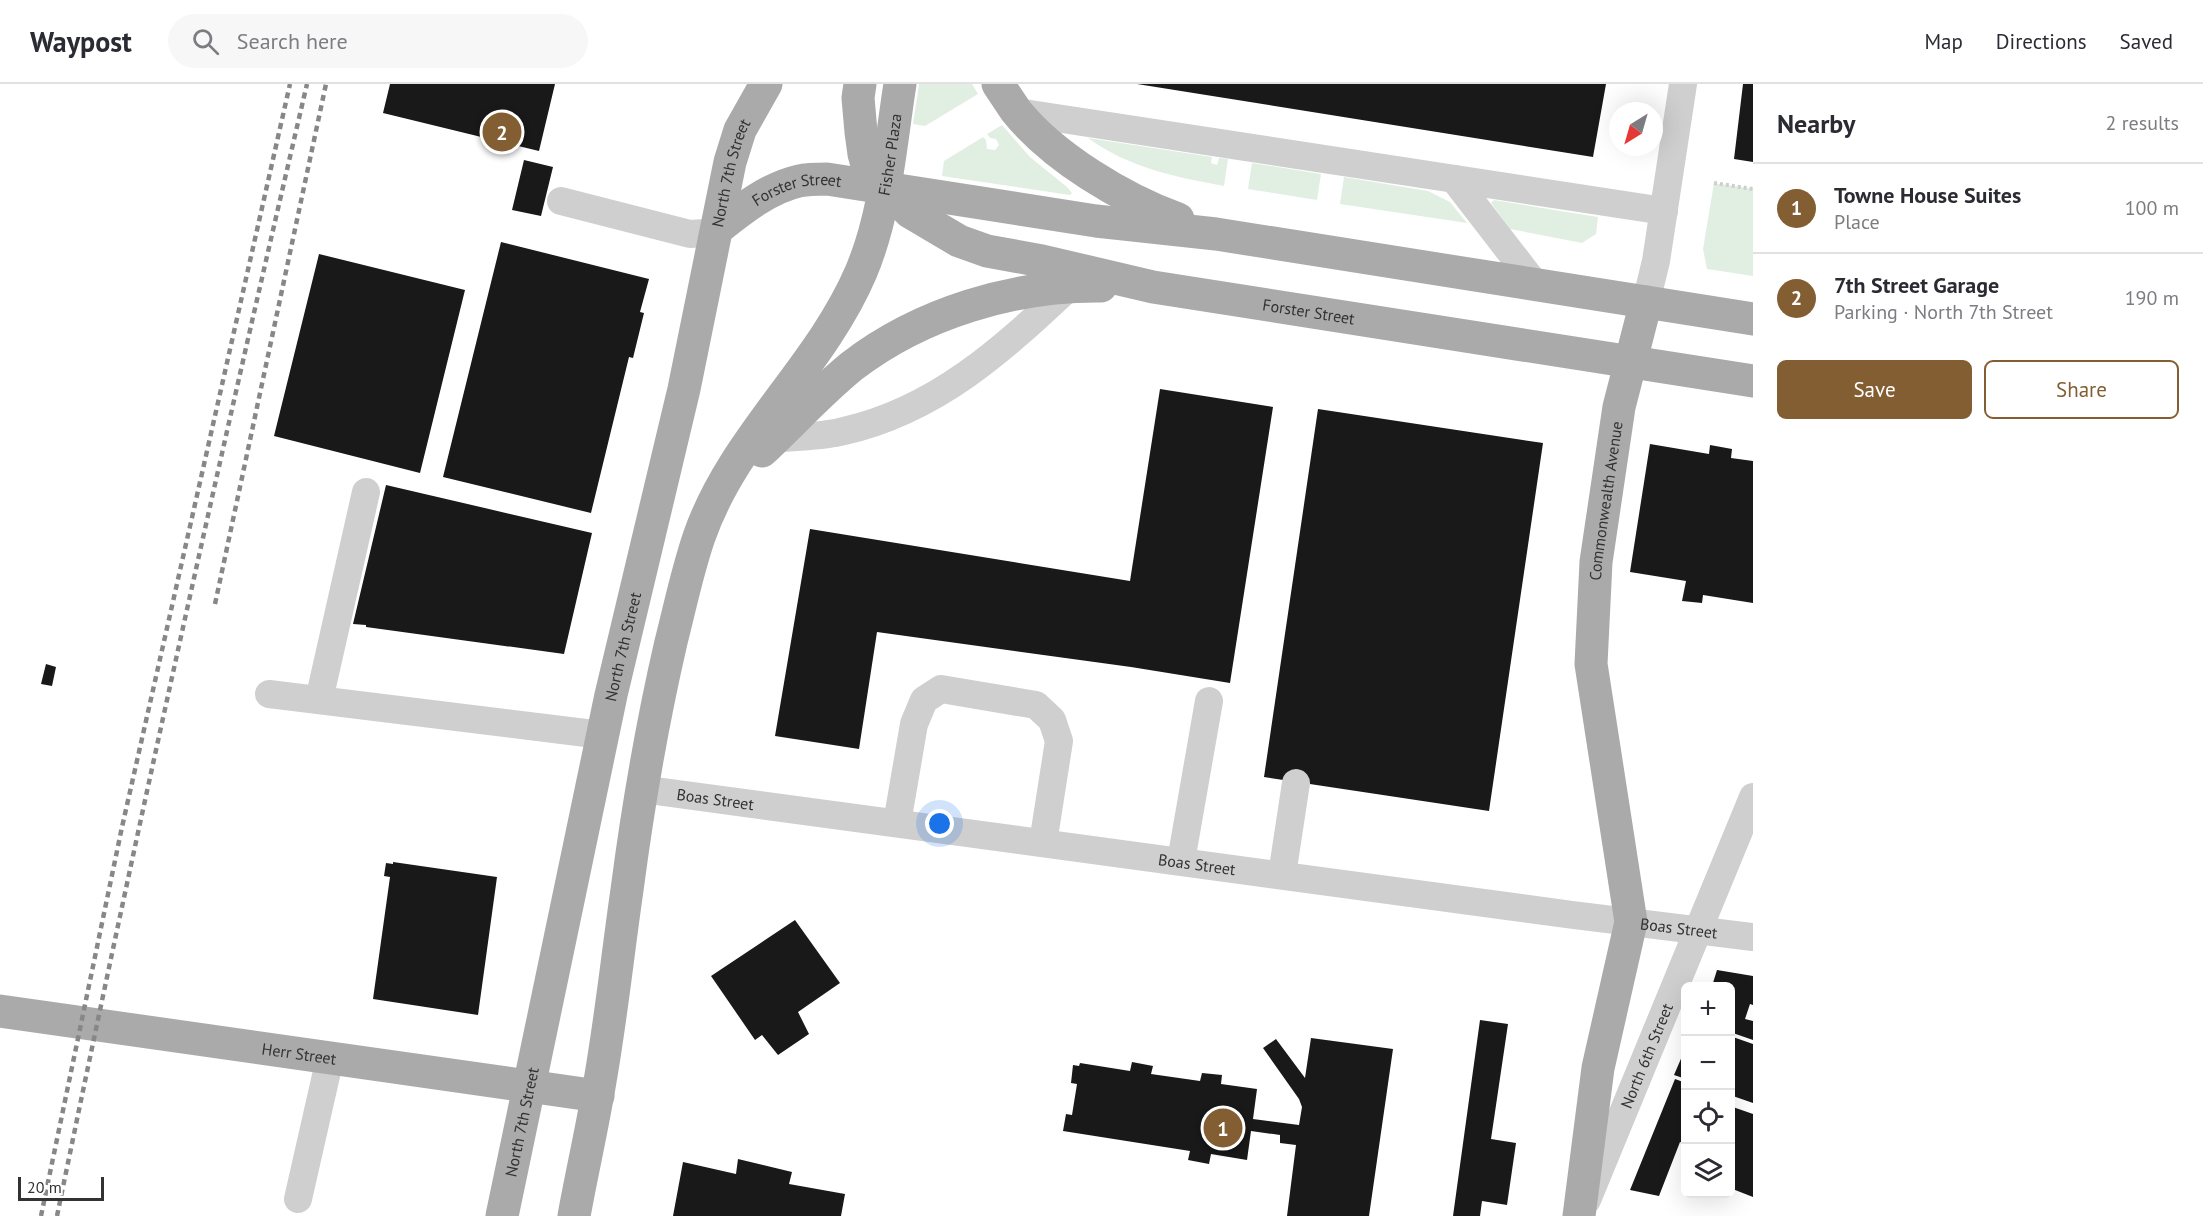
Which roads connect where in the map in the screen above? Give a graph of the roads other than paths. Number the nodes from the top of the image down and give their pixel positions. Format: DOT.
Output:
graph roads {
  1 [pos="766,84"];
  2 [pos="860,84"];
  3 [pos="900,84"];
  4 [pos="998,84"];
  5 [pos="1683,84"];
  6 [pos="1017,112"];
  7 [pos="1454,179"];
  8 [pos="885,188"];
  9 [pos="561,201"];
  10 [pos="1664,212"];
  11 [pos="717,229"];
  12 [pos="1216,234"];
  13 [pos="1535,284"];
  14 [pos="1070,286"];
  15 [pos="1153,286"];
  16 [pos="1646,302"];
  17 [pos="1753,318"];
  18 [pos="1630,362"];
  19 [pos="1753,381"];
  20 [pos="775,439"];
  21 [pos="366,492"];
  22 [pos="700,535"];
  23 [pos="269,694"];
  24 [pos="319,700"];
  25 [pos="1209,701"];
  26 [pos="602,735"];
  27 [pos="1296,783"];
  28 [pos="641,789"];
  29 [pos="1753,797"];
  30 [pos="897,822"];
  31 [pos="1043,843"];
  32 [pos="1182,861"];
  33 [pos="1282,875"];
  34 [pos="1631,922"];
  35 [pos="1698,930"];
  36 [pos="1753,938"];
  37 [pos="0,1011"];
  38 [pos="330,1058"];
  39 [pos="528,1086"];
  40 [pos="598,1096"];
  41 [pos="298,1199"];
  42 [pos="502,1216"];
  43 [pos="574,1216"];
  44 [pos="1580,1216"];
  1 -- 11 [label="main road, North 7th Street"];
  2 -- 8 [label="main road, Fisher Plaza"];
  3 -- 8 [label="main road, Fisher Plaza"];
  4 -- 6 [label="main road"];
  5 -- 10 [label="street, Commonwealth Avenue"];
  6 -- 7 [label="street"];
  6 -- 12 [label="main road"];
  7 -- 10 [label="street"];
  7 -- 13 [label="street"];
  8 -- 11 [label="main road, Forster Street"];
  8 -- 12 [label="main road, Forster Street"];
  8 -- 15 [label="main road, Forster Street"];
  8 -- 22 [label="main road"];
  9 -- 11 [label="street"];
  10 -- 16 [label="street, Commonwealth Avenue"];
  11 -- 26 [label="main road, North 7th Street"];
  12 -- 13 [label="main road, Forster Street"];
  13 -- 16 [label="main road, Forster Street"];
  14 -- 15 [label="main road"];
  14 -- 20 [label="main road"];
  14 -- 20 [label="street"];
  15 -- 18 [label="main road, Forster Street"];
  16 -- 17 [label="main road, Forster Street"];
  16 -- 18 [label="main road, Commonwealth Avenue"];
  18 -- 19 [label="main road, Forster Street"];
  18 -- 34 [label="main road, Commonwealth Avenue"];
  20 -- 22 [label="main road"];
  21 -- 24 [label="street"];
  22 -- 28 [label="main road"];
  23 -- 24 [label="street"];
  24 -- 26 [label="street"];
  25 -- 32 [label="street"];
  26 -- 39 [label="main road, North 7th Street"];
  27 -- 33 [label="street"];
  28 -- 30 [label="street, Boas Street"];
  28 -- 40 [label="main road"];
  29 -- 35 [label="street, North 6th Street"];
  30 -- 31 [label="street, Boas Street"];
  30 -- 31 [label="street"];
  31 -- 32 [label="street, Boas Street"];
  32 -- 33 [label="street, Boas Street"];
  33 -- 34 [label="street, Boas Street"];
  34 -- 35 [label="street, Boas Street"];
  34 -- 44 [label="main road, North 6th Street"];
  35 -- 36 [label="street, Boas Street"];
  35 -- 44 [label="street, North 6th Street"];
  37 -- 38 [label="main road, Herr Street"];
  38 -- 39 [label="main road, Herr Street"];
  38 -- 41 [label="street"];
  39 -- 40 [label="main road, Herr Street"];
  39 -- 42 [label="main road, North 7th Street"];
  40 -- 43 [label="main road"];
}
